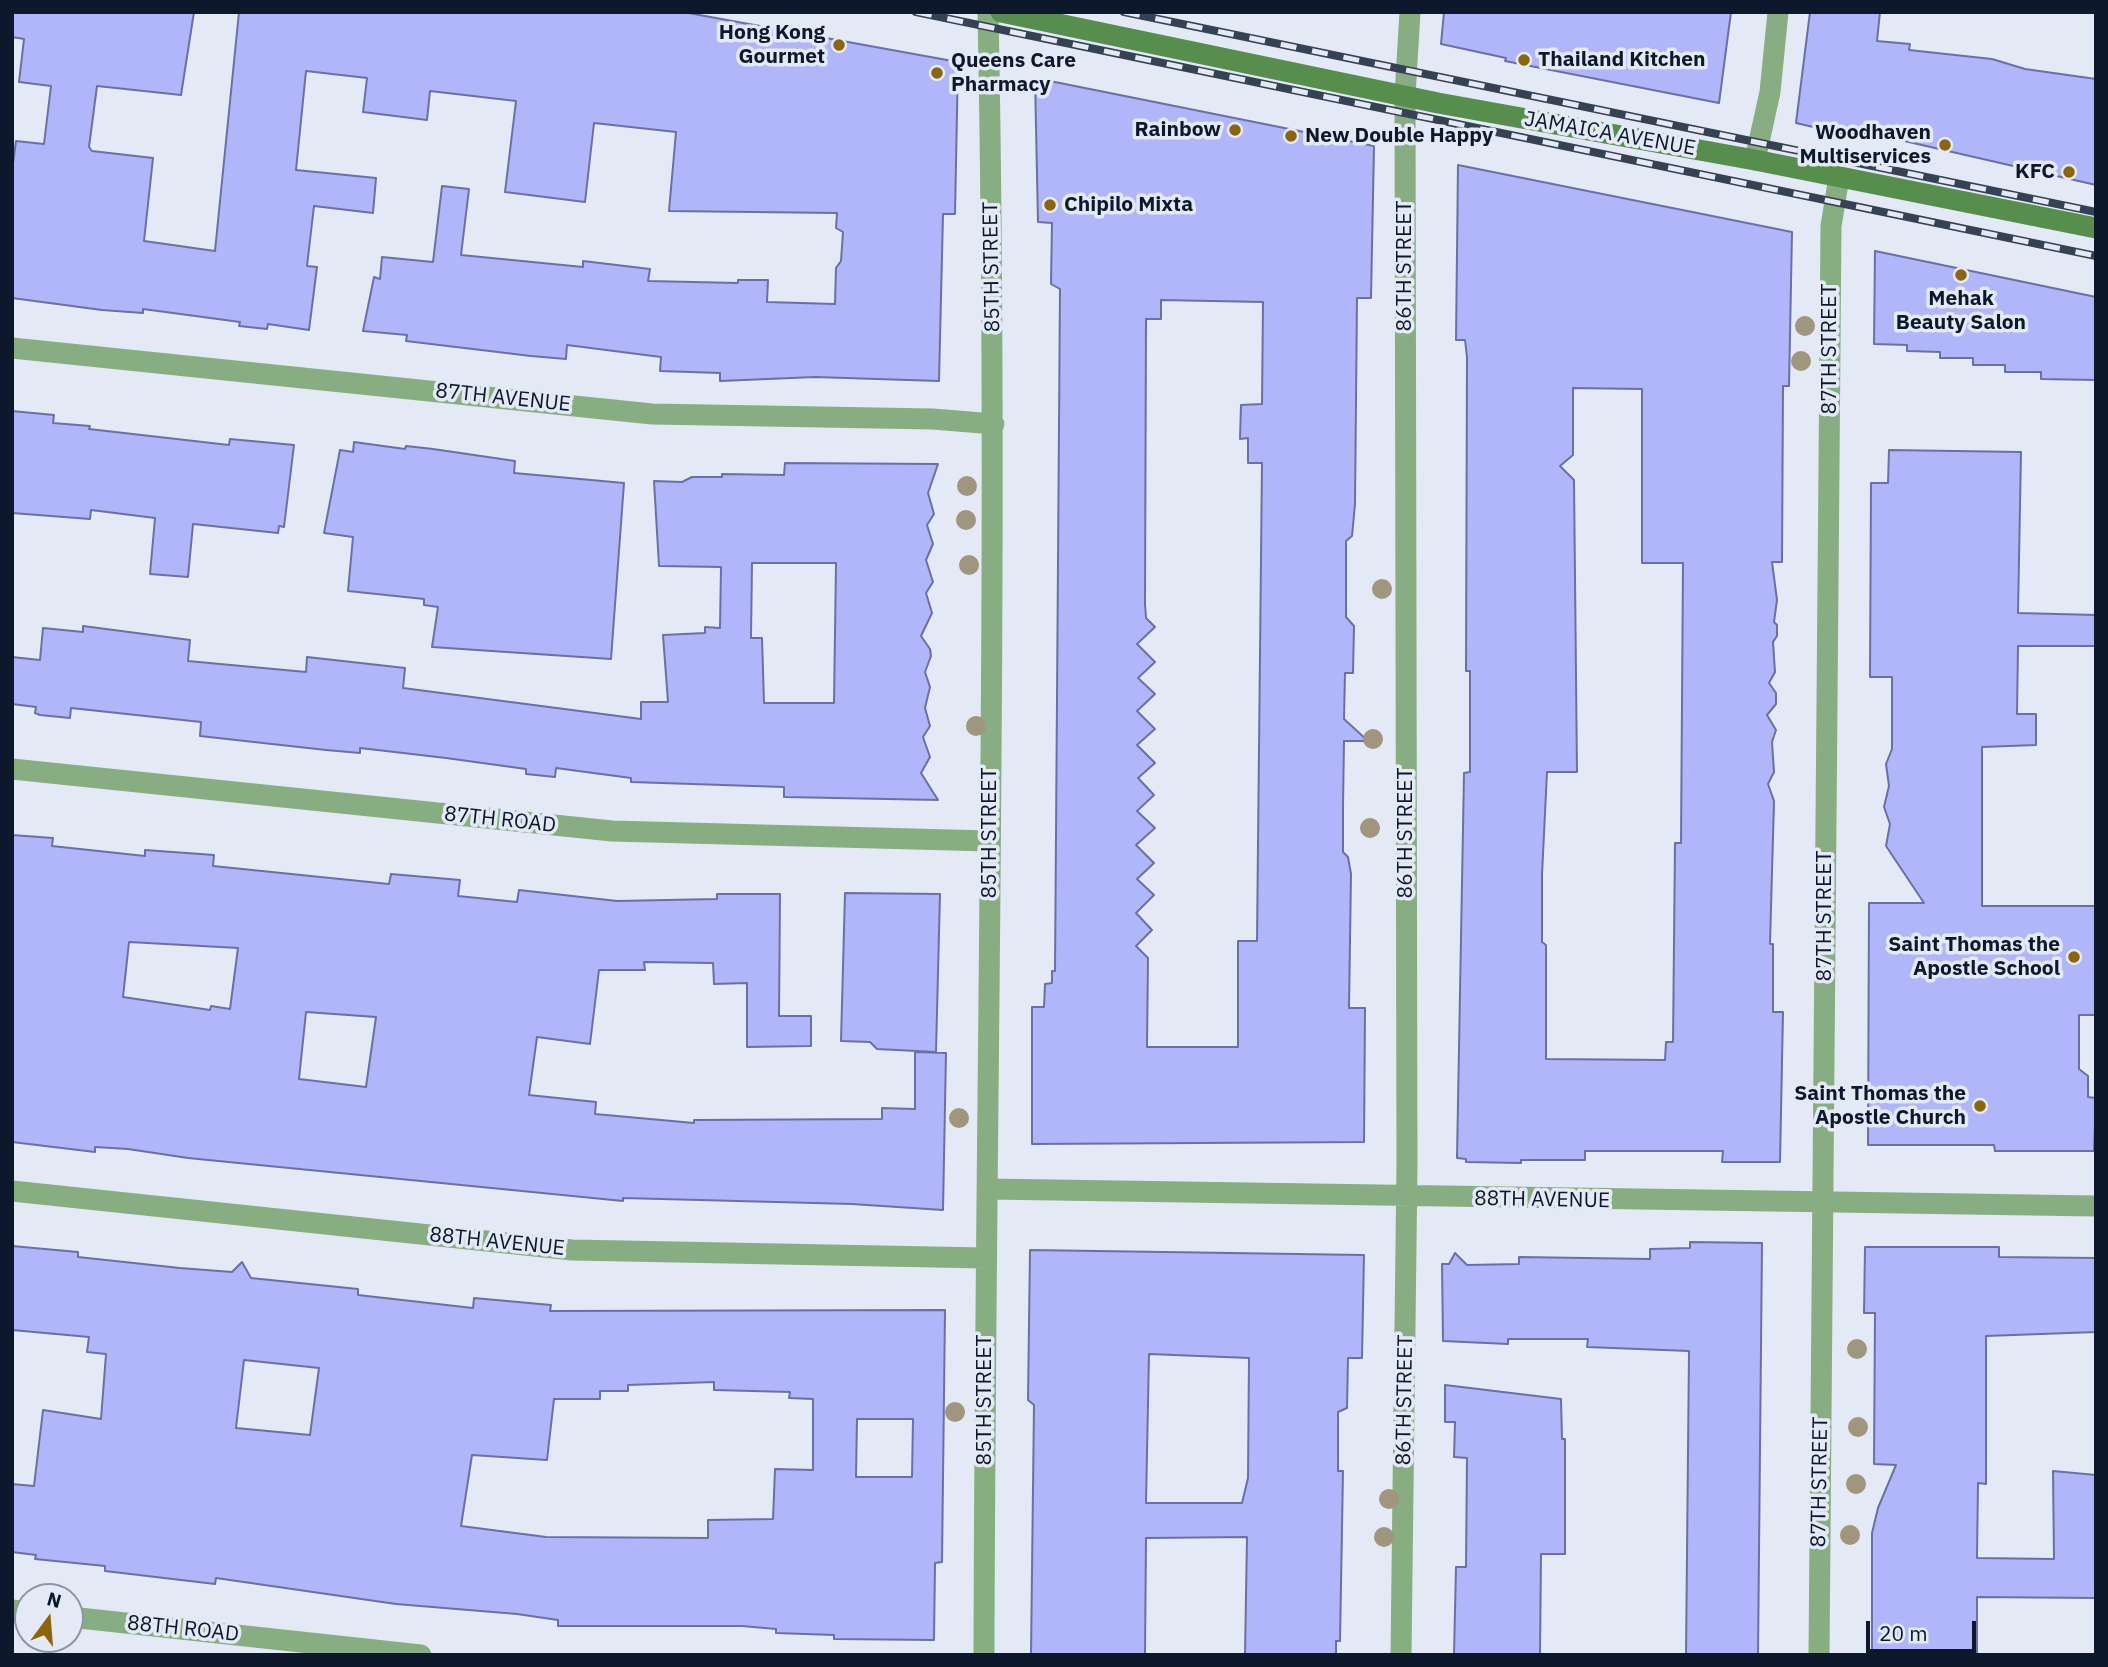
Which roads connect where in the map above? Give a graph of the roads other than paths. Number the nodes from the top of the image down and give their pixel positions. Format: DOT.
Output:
graph roads {
  1 [pos="988,12"];
  2 [pos="1001,12"];
  3 [pos="1410,12"];
  4 [pos="1778,12"];
  5 [pos="1405,95"];
  6 [pos="1755,160"];
  7 [pos="1839,177"];
  8 [pos="2096,228"];
  9 [pos="12,348"];
  10 [pos="994,425"];
  11 [pos="12,769"];
  12 [pos="989,841"];
  13 [pos="988,1189"];
  14 [pos="12,1191"];
  15 [pos="1407,1198"];
  16 [pos="1823,1203"];
  17 [pos="2096,1206"];
  18 [pos="985,1258"];
  19 [pos="84,1619"];
  20 [pos="421,1655"];
  21 [pos="984,1655"];
  22 [pos="1401,1655"];
  23 [pos="1819,1655"];
  1 -- 10 [label="street, 85TH STREET"];
  2 -- 5 [label="main road, JAMAICA AVENUE"];
  3 -- 5 [label="street, 86TH STREET"];
  4 -- 6 [label="street"];
  5 -- 6 [label="main road, JAMAICA AVENUE"];
  5 -- 15 [label="street, 86TH STREET"];
  6 -- 7 [label="main road, JAMAICA AVENUE"];
  7 -- 8 [label="main road, JAMAICA AVENUE"];
  7 -- 16 [label="street, 87TH STREET"];
  9 -- 10 [label="street, 87TH AVENUE"];
  10 -- 12 [label="street, 85TH STREET"];
  11 -- 12 [label="street, 87TH ROAD"];
  12 -- 13 [label="street, 85TH STREET"];
  13 -- 15 [label="street, 88TH AVENUE"];
  13 -- 18 [label="street, 85TH STREET"];
  14 -- 18 [label="street, 88TH AVENUE"];
  15 -- 16 [label="street, 88TH AVENUE"];
  15 -- 22 [label="street, 86TH STREET"];
  16 -- 17 [label="street, 88TH AVENUE"];
  16 -- 23 [label="street, 87TH STREET"];
  18 -- 21 [label="street, 85TH STREET"];
  19 -- 20 [label="street, 88TH ROAD"];
}
